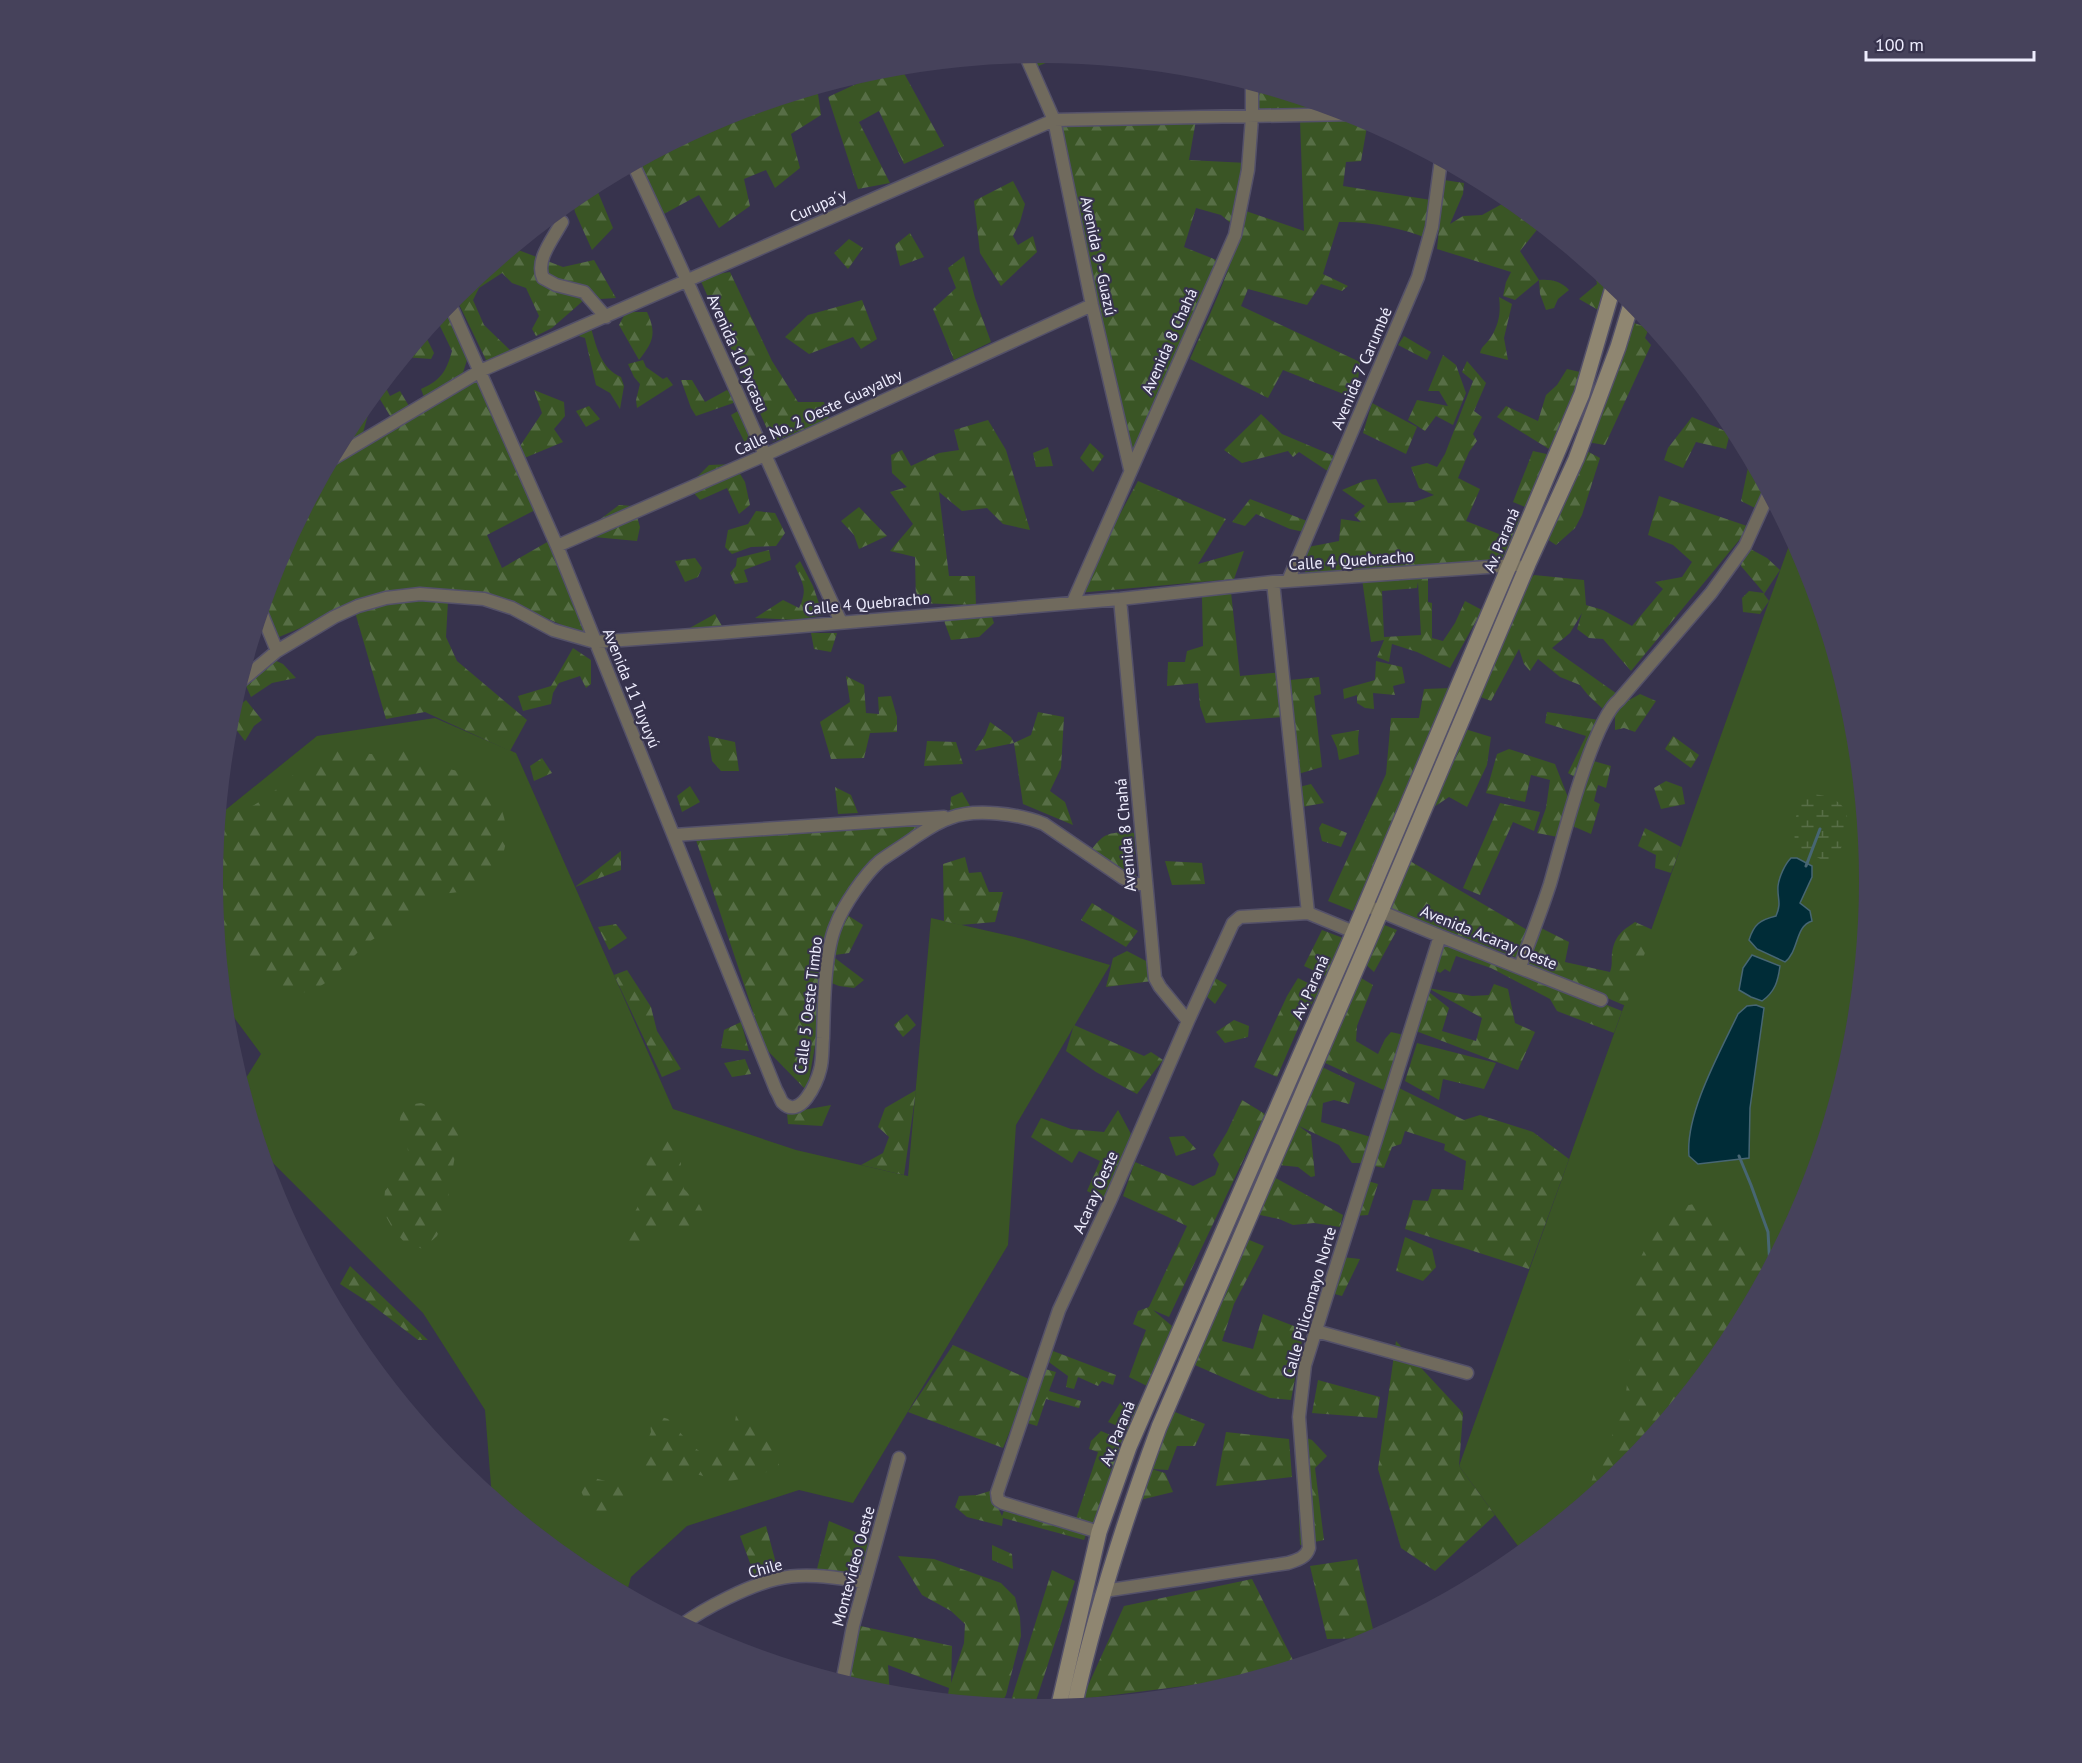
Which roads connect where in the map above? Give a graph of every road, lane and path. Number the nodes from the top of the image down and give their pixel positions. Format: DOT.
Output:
graph roads {
  1 [pos="1029,63"];
  2 [pos="1252,91"];
  3 [pos="1327,115"];
  4 [pos="1252,117"];
  5 [pos="1054,120"];
  6 [pos="1440,167"];
  7 [pos="636,171"];
  8 [pos="562,222"];
  9 [pos="688,281"];
  10 [pos="1611,294"];
  11 [pos="1092,305"];
  12 [pos="454,312"];
  13 [pos="1629,312"];
  14 [pos="606,316"];
  15 [pos="480,371"];
  16 [pos="345,451"];
  17 [pos="765,455"];
  18 [pos="1130,469"];
  19 [pos="1765,501"];
  20 [pos="557,546"];
  21 [pos="1528,564"];
  22 [pos="1509,565"];
  23 [pos="1288,581"];
  24 [pos="1273,582"];
  25 [pos="1120,598"];
  26 [pos="1072,602"];
  27 [pos="265,622"];
  28 [pos="842,622"];
  29 [pos="595,642"];
  30 [pos="277,651"];
  31 [pos="249,674"];
  32 [pos="951,817"];
  33 [pos="674,835"];
  34 [pos="1146,885"];
  35 [pos="1365,904"];
  36 [pos="1381,911"];
  37 [pos="1308,913"];
  38 [pos="1354,932"];
  39 [pos="1440,936"];
  40 [pos="1520,967"];
  41 [pos="1601,1000"];
  42 [pos="1188,1021"];
  43 [pos="776,1090"];
  44 [pos="1316,1331"];
  45 [pos="1163,1370"];
  46 [pos="1467,1373"];
  47 [pos="1181,1376"];
  48 [pos="899,1458"];
  49 [pos="1099,1532"];
  50 [pos="865,1582"];
  51 [pos="1104,1591"];
  52 [pos="690,1621"];
  53 [pos="843,1675"];
  54 [pos="1060,1699"];
  55 [pos="1076,1699"];
  1 -- 5 [label="street, Avenida 9 - Guazú"];
  2 -- 4 [label="street, Avenida 8 Chahá"];
  3 -- 4 [label="street, Curupa´y"];
  4 -- 5 [label="street, Curupa´y"];
  4 -- 18 [label="street, Avenida 8 Chahá"];
  5 -- 9 [label="street, Curupa´y"];
  5 -- 11 [label="street, Avenida 9 - Guazú"];
  6 -- 23 [label="street, Avenida 7 Carumbé"];
  7 -- 9 [label="street, Avenida 10 Pycasu"];
  8 -- 14 [label="street"];
  9 -- 14 [label="street, Curupa´y"];
  9 -- 17 [label="street, Avenida 10 Pycasu"];
  10 -- 22 [label="street, Av. Paraná"];
  11 -- 17 [label="street, Calle No. 2 Oeste Guayalby"];
  11 -- 18 [label="street, Avenida 9 - Guazú"];
  12 -- 15 [label="street, Avenida 11 Tuyuyú"];
  13 -- 21 [label="street"];
  14 -- 15 [label="street, Curupa´y"];
  15 -- 16 [label="street, Curupa´y"];
  15 -- 20 [label="street, Avenida 11 Tuyuyú"];
  17 -- 20 [label="street, Calle No. 2 Oeste Guayalby"];
  17 -- 28 [label="street, Avenida 10 Pycasu"];
  18 -- 26 [label="street, Avenida 8 Chahá"];
  19 -- 40 [label="street"];
  20 -- 29 [label="street, Avenida 11 Tuyuyú"];
  21 -- 22 [label="street, Calle 4 Quebracho"];
  21 -- 36 [label="street"];
  22 -- 23 [label="street, Calle 4 Quebracho"];
  22 -- 35 [label="street, Av. Paraná"];
  23 -- 24 [label="street, Calle 4 Quebracho"];
  24 -- 25 [label="street, Calle 4 Quebracho"];
  24 -- 37 [label="street"];
  25 -- 26 [label="street, Calle 4 Quebracho"];
  25 -- 34 [label="street, Avenida 8 Chahá"];
  26 -- 28 [label="street, Calle 4 Quebracho"];
  27 -- 30 [label="street"];
  28 -- 29 [label="street, Calle 4 Quebracho"];
  29 -- 30 [label="street, Calle 4 Quebracho"];
  29 -- 33 [label="street, Avenida 11 Tuyuyú"];
  30 -- 31 [label="street, Calle 4 Quebracho"];
  32 -- 33 [label="street"];
  32 -- 34 [label="street, Calle 5 Oeste Timbo"];
  32 -- 43 [label="street, Calle 5 Oeste Timbo"];
  33 -- 43 [label="street, Avenida 11 Tuyuyú"];
  34 -- 42 [label="street, Avenida 8 Chahá"];
  35 -- 36 [label="street, Avenida Acaray Oeste"];
  35 -- 38 [label="street, Av. Paraná"];
  36 -- 39 [label="street, Avenida Acaray Oeste"];
  36 -- 47 [label="street"];
  37 -- 38 [label="street, Acaray Oeste"];
  37 -- 42 [label="street, Acaray Oeste"];
  38 -- 45 [label="street, Av. Paraná"];
  39 -- 40 [label="street, Avenida Acaray Oeste"];
  39 -- 44 [label="street, Calle Pilicomayo Norte"];
  40 -- 41 [label="street, Avenida Acaray Oeste"];
  42 -- 49 [label="street, Acaray Oeste"];
  44 -- 46 [label="street"];
  44 -- 51 [label="street, Calle Pilicomayo Norte"];
  45 -- 47 [label="street"];
  45 -- 49 [label="street, Av. Paraná"];
  47 -- 51 [label="street"];
  48 -- 50 [label="street, Montevideo Oeste"];
  49 -- 54 [label="street, Av. Paraná"];
  50 -- 52 [label="street, Chile"];
  50 -- 53 [label="street, Montevideo Oeste"];
  51 -- 55 [label="street"];
}
